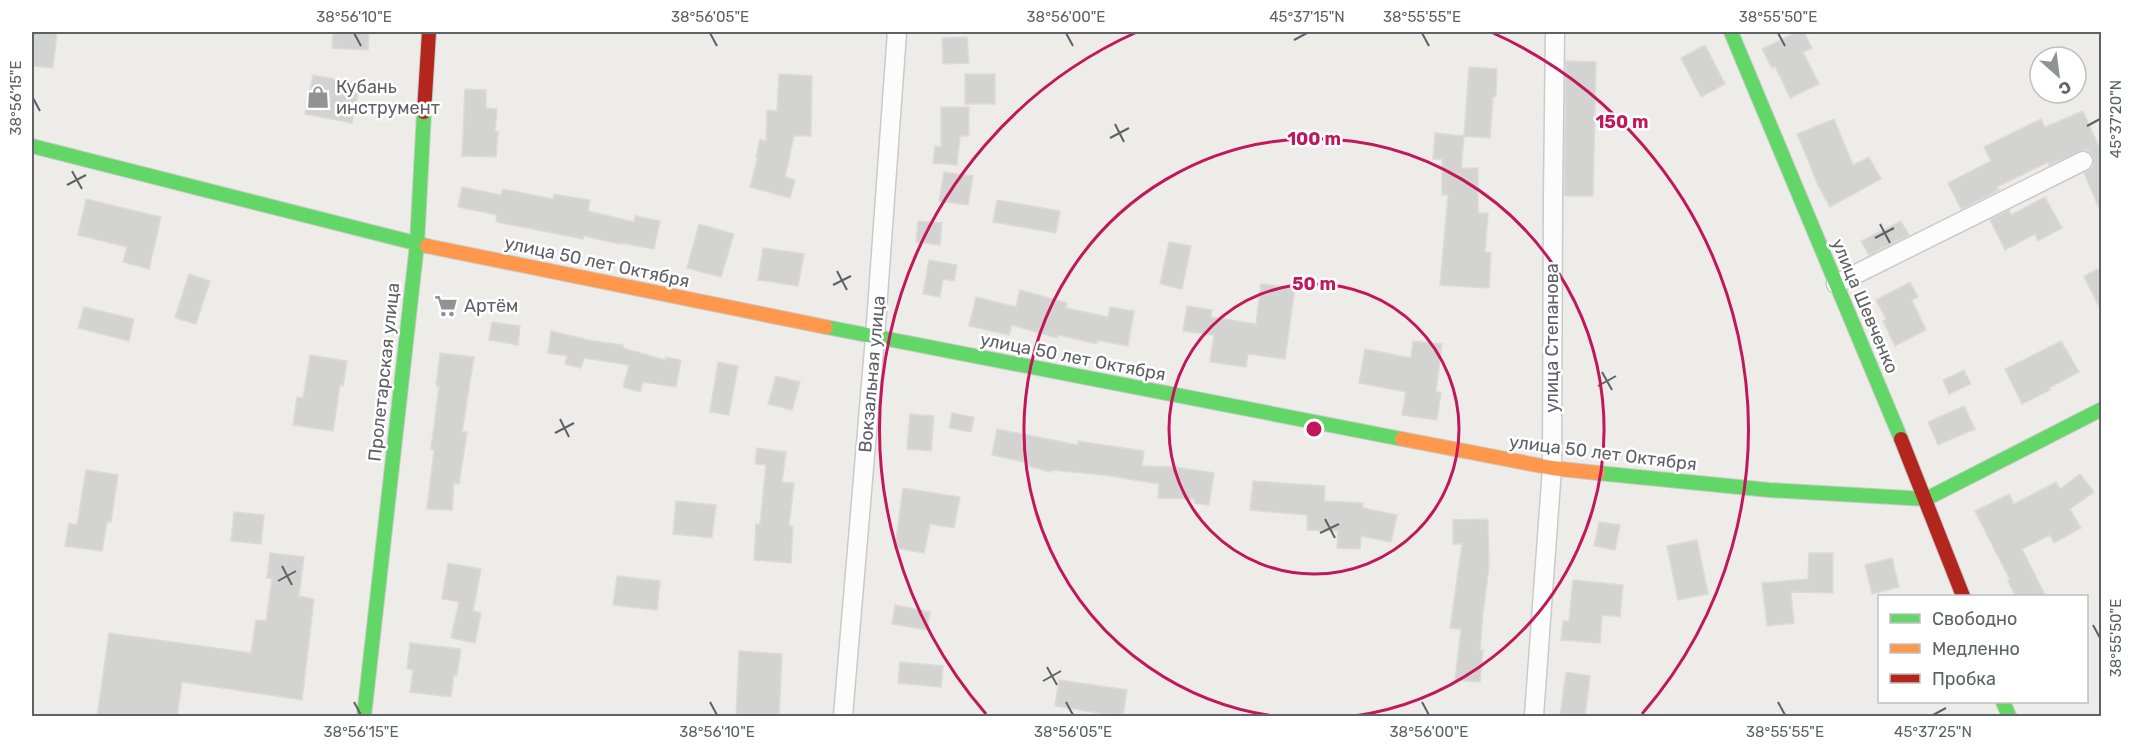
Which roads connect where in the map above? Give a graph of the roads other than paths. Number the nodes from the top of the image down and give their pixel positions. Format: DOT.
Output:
graph roads {
  1 [pos="429,32"];
  2 [pos="897,32"];
  3 [pos="1556,32"];
  4 [pos="1735,33"];
  5 [pos="32,146"];
  6 [pos="2083,161"];
  7 [pos="417,244"];
  8 [pos="1836,284"];
  9 [pos="875,337"];
  10 [pos="2102,409"];
  11 [pos="1552,468"];
  12 [pos="1926,499"];
  13 [pos="1962,595"];
  14 [pos="2003,703"];
  15 [pos="364,717"];
  16 [pos="843,717"];
  17 [pos="1534,717"];
  18 [pos="2009,717"];
  1 -- 7 [label="street, Пролетарская улица"];
  2 -- 9 [label="street, Вокзальная улица"];
  3 -- 11 [label="street, улица Степанова"];
  4 -- 8 [label="street, улица Шевченко"];
  5 -- 7 [label="street, улица 50 лет Октября"];
  6 -- 8 [label="street"];
  7 -- 9 [label="street, улица 50 лет Октября"];
  7 -- 15 [label="street, Пролетарская улица"];
  8 -- 12 [label="street, улица Шевченко"];
  9 -- 11 [label="street, улица 50 лет Октября"];
  9 -- 16 [label="street, Вокзальная улица"];
  10 -- 12 [label="street"];
  11 -- 12 [label="street, улица 50 лет Октября"];
  11 -- 17 [label="street, улица Степанова"];
  12 -- 13 [label="street, улица Шевченко"];
  14 -- 18 [label="street"];
}
